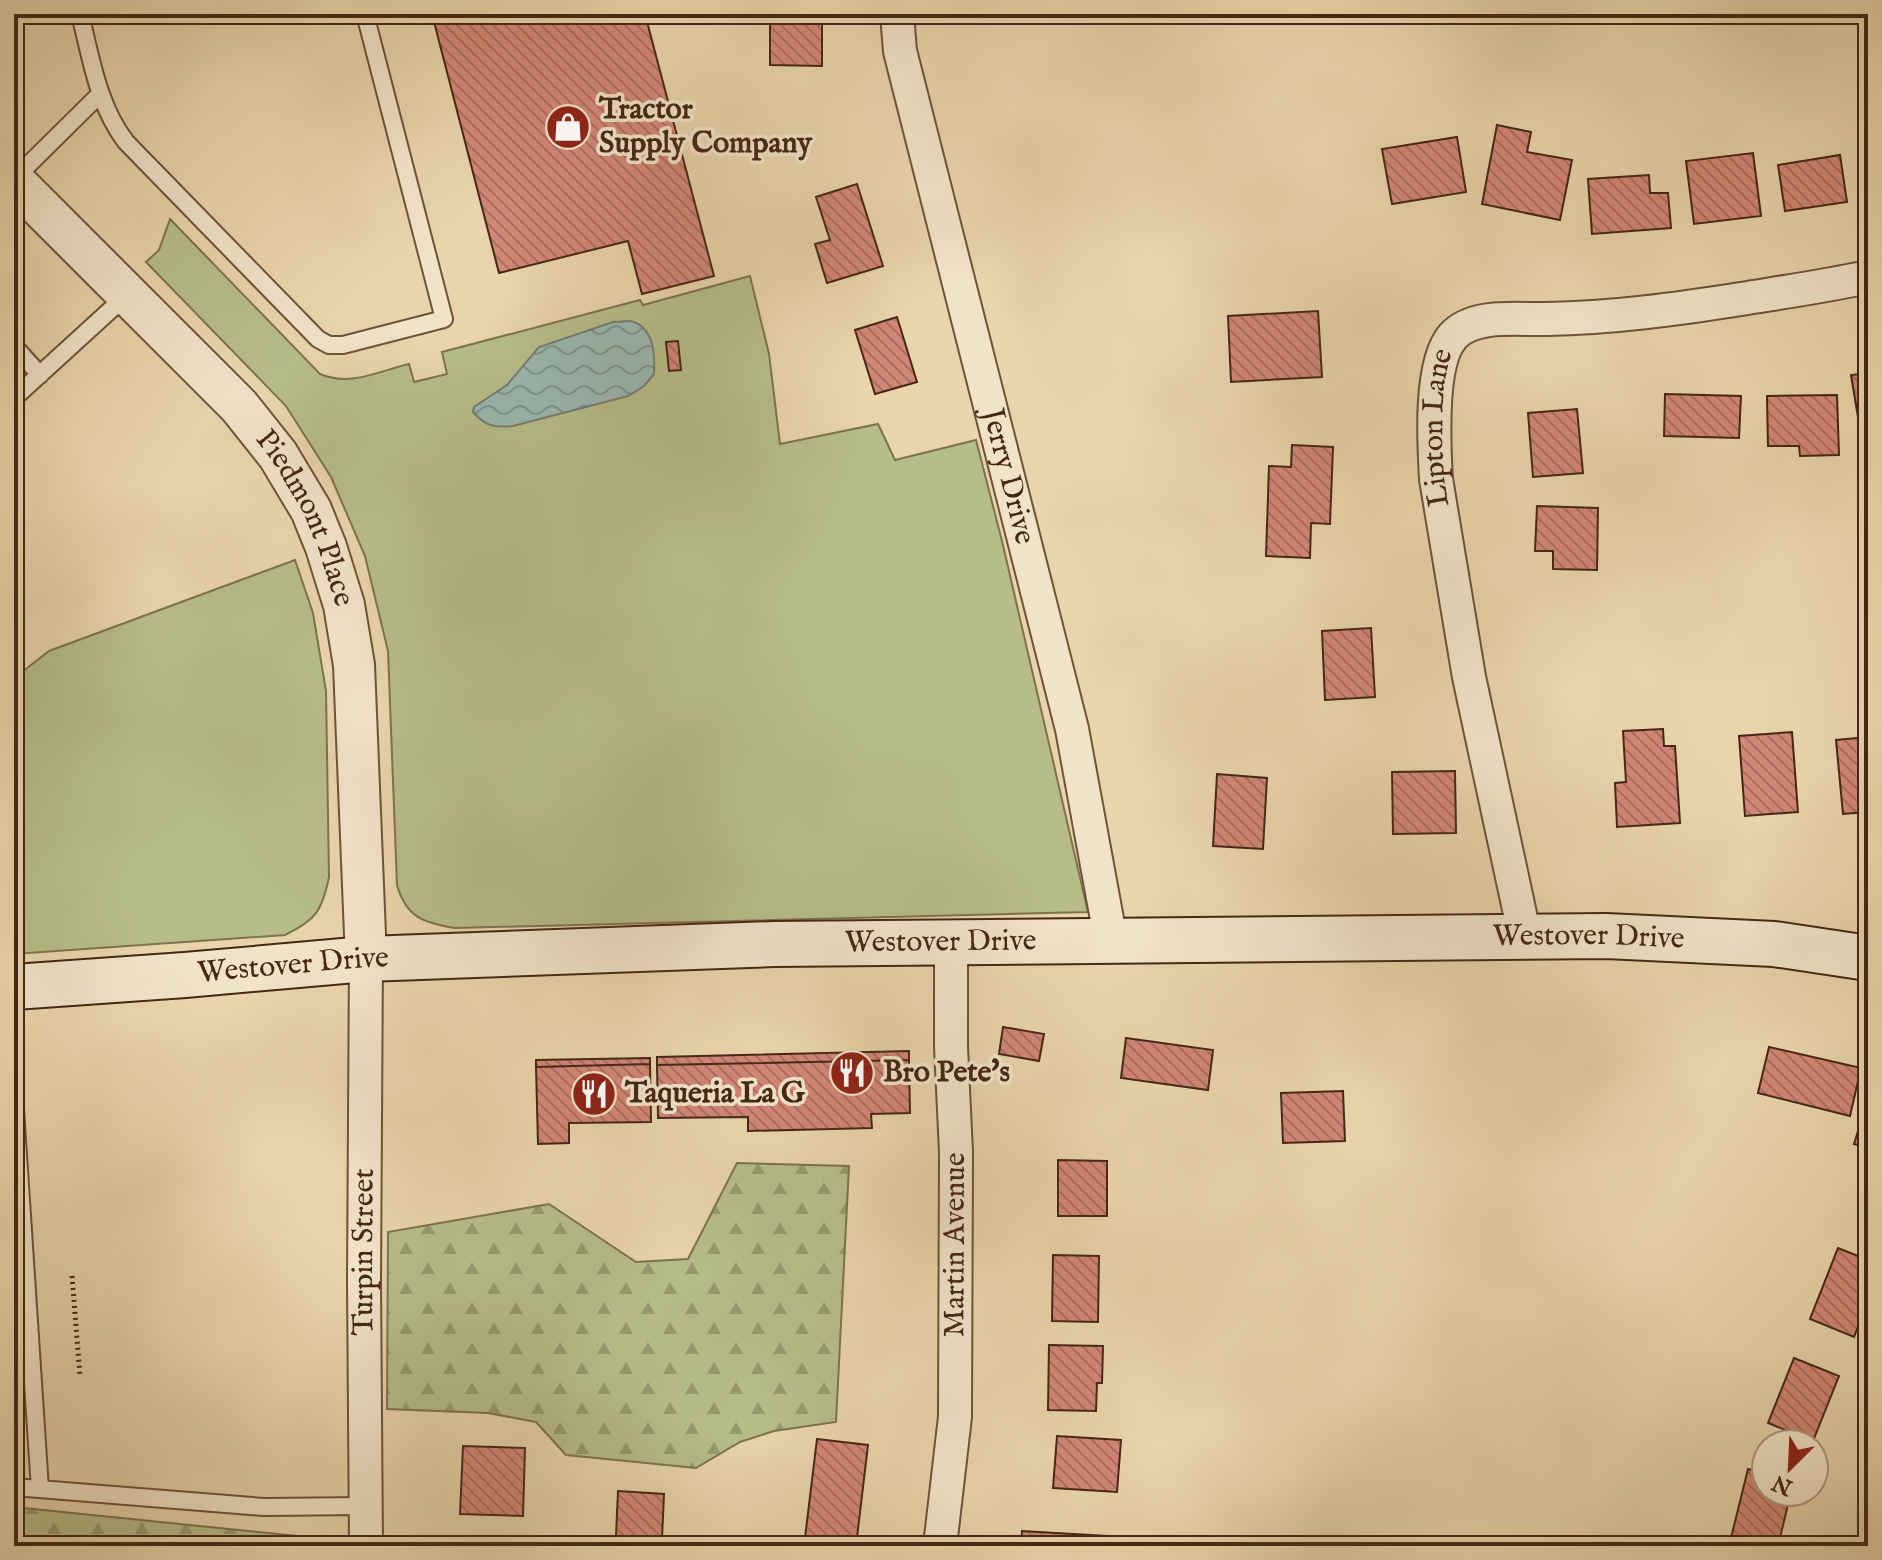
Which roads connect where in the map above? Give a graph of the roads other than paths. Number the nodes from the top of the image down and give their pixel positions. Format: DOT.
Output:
graph roads {
  1 [pos="80,14"];
  2 [pos="365,14"];
  3 [pos="897,14"];
  4 [pos="100,94"];
  5 [pos="14,180"];
  6 [pos="1868,277"];
  7 [pos="128,294"];
  8 [pos="14,346"];
  9 [pos="40,375"];
  10 [pos="14,398"];
  11 [pos="1525,937"];
  12 [pos="1111,941"];
  13 [pos="951,942"];
  14 [pos="1868,958"];
  15 [pos="366,959"];
  16 [pos="14,987"];
  17 [pos="14,1094"];
  18 [pos="14,1487"];
  19 [pos="40,1489"];
  20 [pos="365,1506"];
  21 [pos="366,1546"];
  22 [pos="940,1546"];
  1 -- 4 [label="lane"];
  2 -- 4 [label="lane"];
  3 -- 12 [label="street, Jerry Drive"];
  4 -- 5 [label="lane"];
  5 -- 7 [label="street, Piedmont Place"];
  6 -- 11 [label="street, Lipton Lane"];
  7 -- 9 [label="lane"];
  7 -- 15 [label="street, Piedmont Place"];
  8 -- 9 [label="lane"];
  9 -- 10 [label="lane"];
  11 -- 12 [label="main road, Westover Drive"];
  11 -- 14 [label="main road, Westover Drive"];
  12 -- 13 [label="main road, Westover Drive"];
  13 -- 15 [label="main road, Westover Drive"];
  13 -- 22 [label="street, Martin Avenue"];
  15 -- 16 [label="main road, Westover Drive"];
  15 -- 20 [label="street, Turpin Street"];
  17 -- 19 [label="lane"];
  18 -- 19 [label="lane"];
  19 -- 20 [label="lane"];
  20 -- 21 [label="street, Turpin Street"];
}
